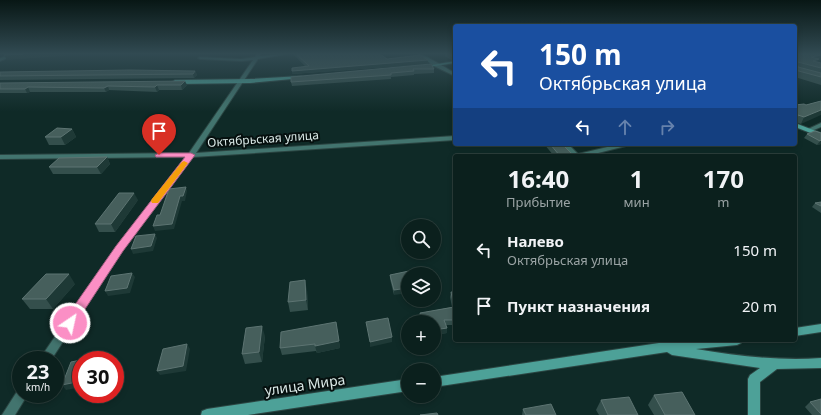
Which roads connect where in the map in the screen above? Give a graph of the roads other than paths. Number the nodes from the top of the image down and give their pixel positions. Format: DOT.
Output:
graph roads {
  1 [pos="245,73"];
  2 [pos="305,76"];
  3 [pos="240,81"];
  4 [pos="168,82"];
  5 [pos="797,126"];
  6 [pos="821,126"];
  7 [pos="809,130"];
  8 [pos="821,135"];
  9 [pos="453,138"];
  10 [pos="566,146"];
  11 [pos="620,146"];
  12 [pos="575,154"];
  13 [pos="586,154"];
  14 [pos="191,155"];
  15 [pos="0,157"];
  16 [pos="821,328"];
  17 [pos="797,332"];
  18 [pos="718,342"];
  19 [pos="659,348"];
  20 [pos="51,351"];
  21 [pos="821,363"];
  22 [pos="774,365"];
  23 [pos="441,381"];
  24 [pos="401,386"];
  25 [pos="16,403"];
  26 [pos="8,415"];
  27 [pos="207,415"];
  28 [pos="754,415"];
  1 -- 3 [label="street"];
  2 -- 3 [label="main road"];
  3 -- 4 [label="main road"];
  3 -- 14 [label="street"];
  5 -- 7 [label="main road"];
  6 -- 7 [label="street"];
  7 -- 8 [label="main road"];
  9 -- 14 [label="street, Октябрьская улица"];
  10 -- 12 [label="street"];
  11 -- 13 [label="street"];
  14 -- 15 [label="street, Октябрьская улица"];
  14 -- 20 [label="street"];
  16 -- 17 [label="main road"];
  18 -- 19 [label="main road"];
  19 -- 22 [label="main road"];
  19 -- 23 [label="main road"];
  21 -- 22 [label="main road"];
  22 -- 28 [label="main road"];
  24 -- 27 [label="main road, улица Мира"];
  25 -- 26 [label="street"];
}
